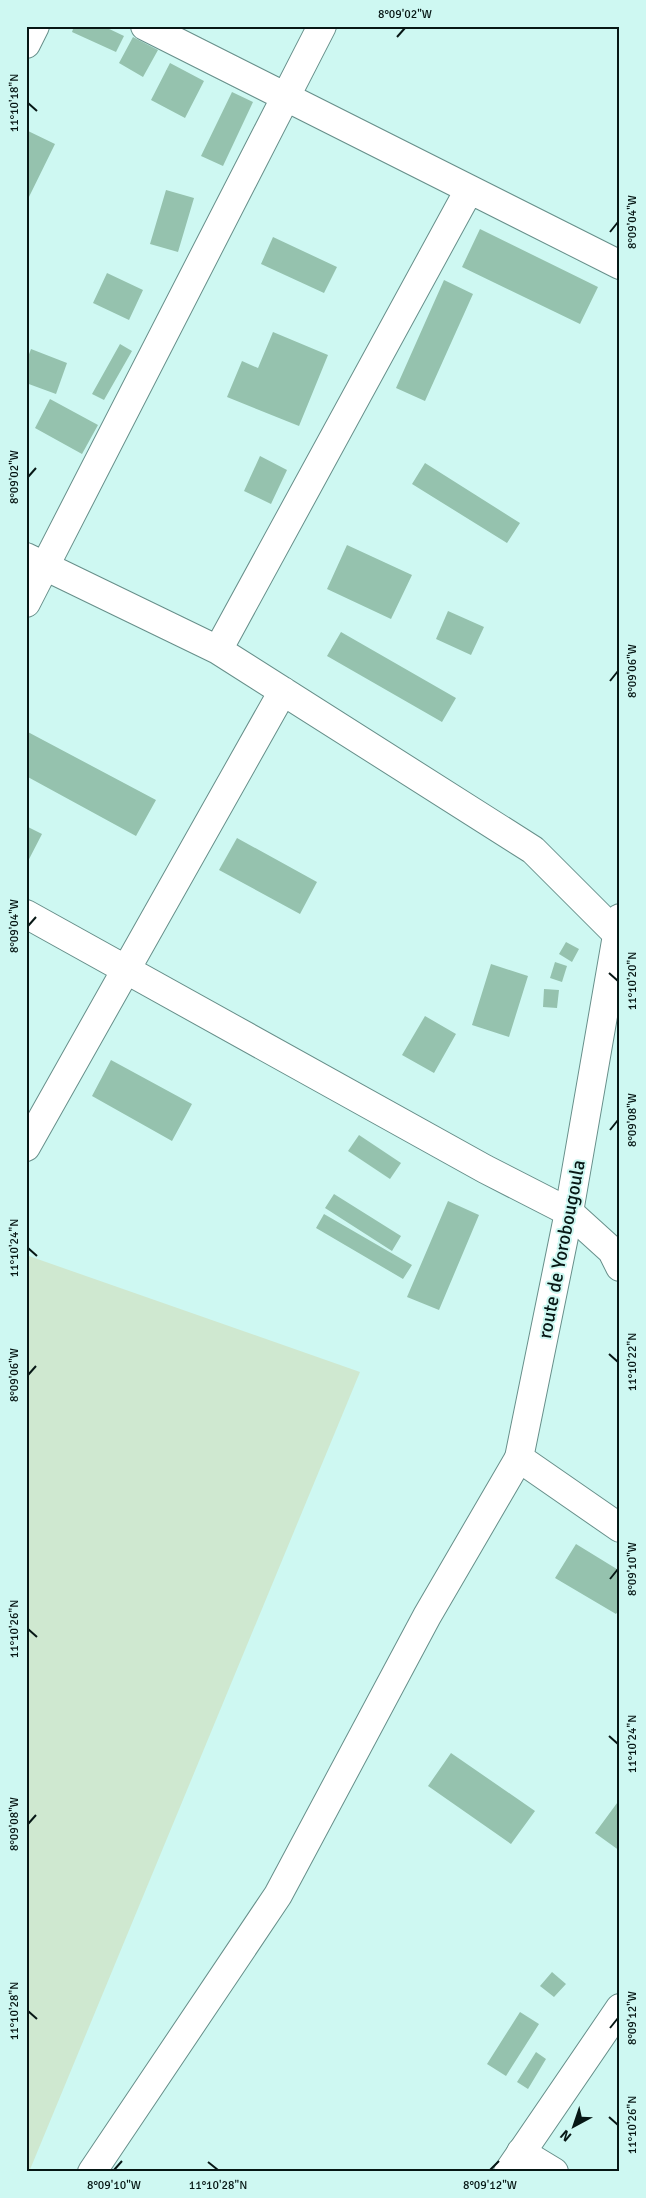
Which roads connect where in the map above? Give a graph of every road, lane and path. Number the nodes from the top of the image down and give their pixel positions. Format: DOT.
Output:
graph roads {
  1 [pos="35,26"];
  2 [pos="145,26"];
  3 [pos="322,26"];
  4 [pos="26,44"];
  5 [pos="287,98"];
  6 [pos="469,190"];
  7 [pos="620,266"];
  8 [pos="36,562"];
  9 [pos="26,603"];
  10 [pos="218,650"];
  11 [pos="283,691"];
  12 [pos="26,914"];
  13 [pos="619,930"];
  14 [pos="125,969"];
  15 [pos="26,1147"];
  16 [pos="569,1212"];
  17 [pos="620,1267"];
  18 [pos="519,1458"];
  19 [pos="620,1528"];
  20 [pos="620,2008"];
  21 [pos="515,2162"];
  22 [pos="92,2172"];
  23 [pos="554,2172"];
  1 -- 4 [label="street"];
  2 -- 5 [label="street"];
  3 -- 5 [label="street"];
  5 -- 6 [label="street"];
  5 -- 8 [label="street"];
  6 -- 7 [label="street"];
  6 -- 10 [label="street"];
  8 -- 9 [label="street"];
  8 -- 10 [label="street"];
  10 -- 11 [label="street"];
  11 -- 13 [label="street"];
  11 -- 14 [label="street"];
  12 -- 14 [label="street"];
  13 -- 16 [label="street, route de Yorobougoula"];
  14 -- 15 [label="street"];
  14 -- 16 [label="street"];
  16 -- 17 [label="street"];
  16 -- 18 [label="street, route de Yorobougoula"];
  18 -- 19 [label="street"];
  18 -- 22 [label="street, route de Yorobougoula"];
  20 -- 21 [label="street"];
  21 -- 23 [label="street"];
}
